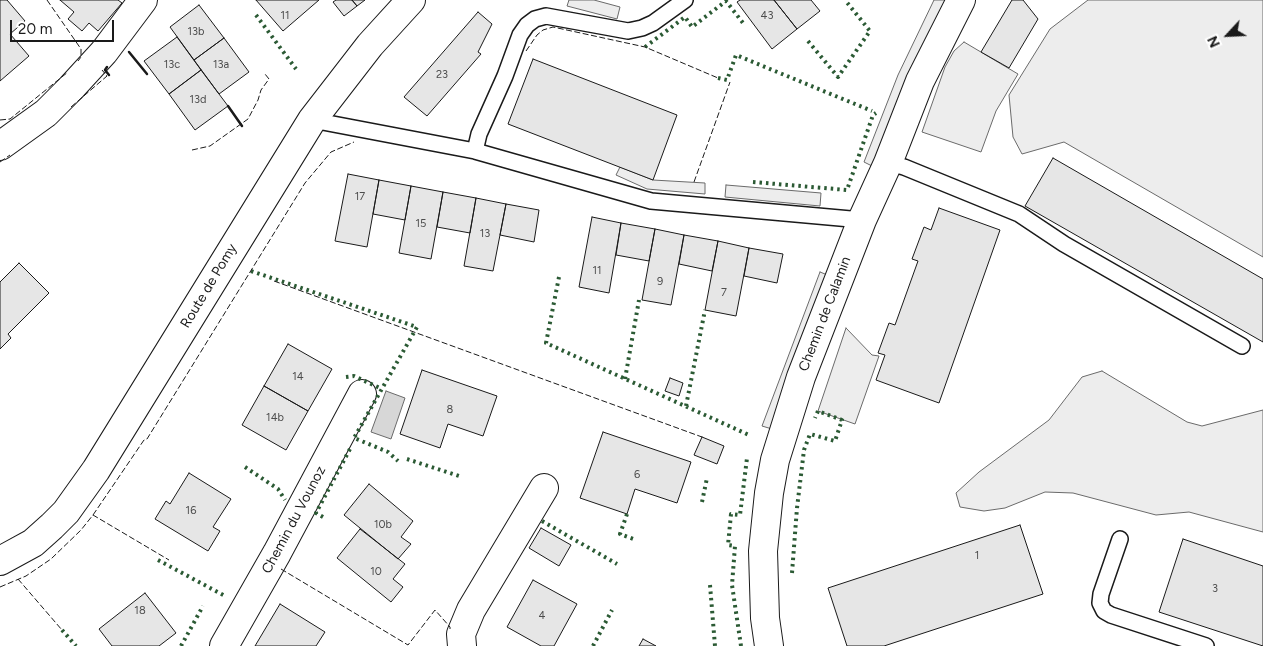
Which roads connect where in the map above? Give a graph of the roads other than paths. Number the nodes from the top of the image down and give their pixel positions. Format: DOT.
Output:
graph roads {
  1 [pos="144,0"];
  2 [pos="411,0"];
  3 [pos="685,0"];
  4 [pos="961,0"];
  5 [pos="312,120"];
  6 [pos="0,146"];
  7 [pos="475,151"];
  8 [pos="888,163"];
  9 [pos="862,220"];
  10 [pos="1242,346"];
  11 [pos="362,394"];
  12 [pos="544,488"];
  13 [pos="1120,539"];
  14 [pos="0,561"];
  15 [pos="224,646"];
  16 [pos="462,646"];
  17 [pos="769,646"];
  18 [pos="1206,646"];
  1 -- 6 [label="street"];
  2 -- 5 [label="street, Route de Pomy"];
  3 -- 7 [label="lane"];
  4 -- 8 [label="street, Chemin de Calamin"];
  5 -- 7 [label="lane"];
  5 -- 14 [label="street, Route de Pomy"];
  7 -- 9 [label="lane"];
  8 -- 9 [label="street, Chemin de Calamin"];
  8 -- 10 [label="lane"];
  9 -- 17 [label="street, Chemin de Calamin"];
  11 -- 15 [label="street, Chemin du Vounoz"];
  12 -- 16 [label="street"];
  13 -- 18 [label="lane"];
}
